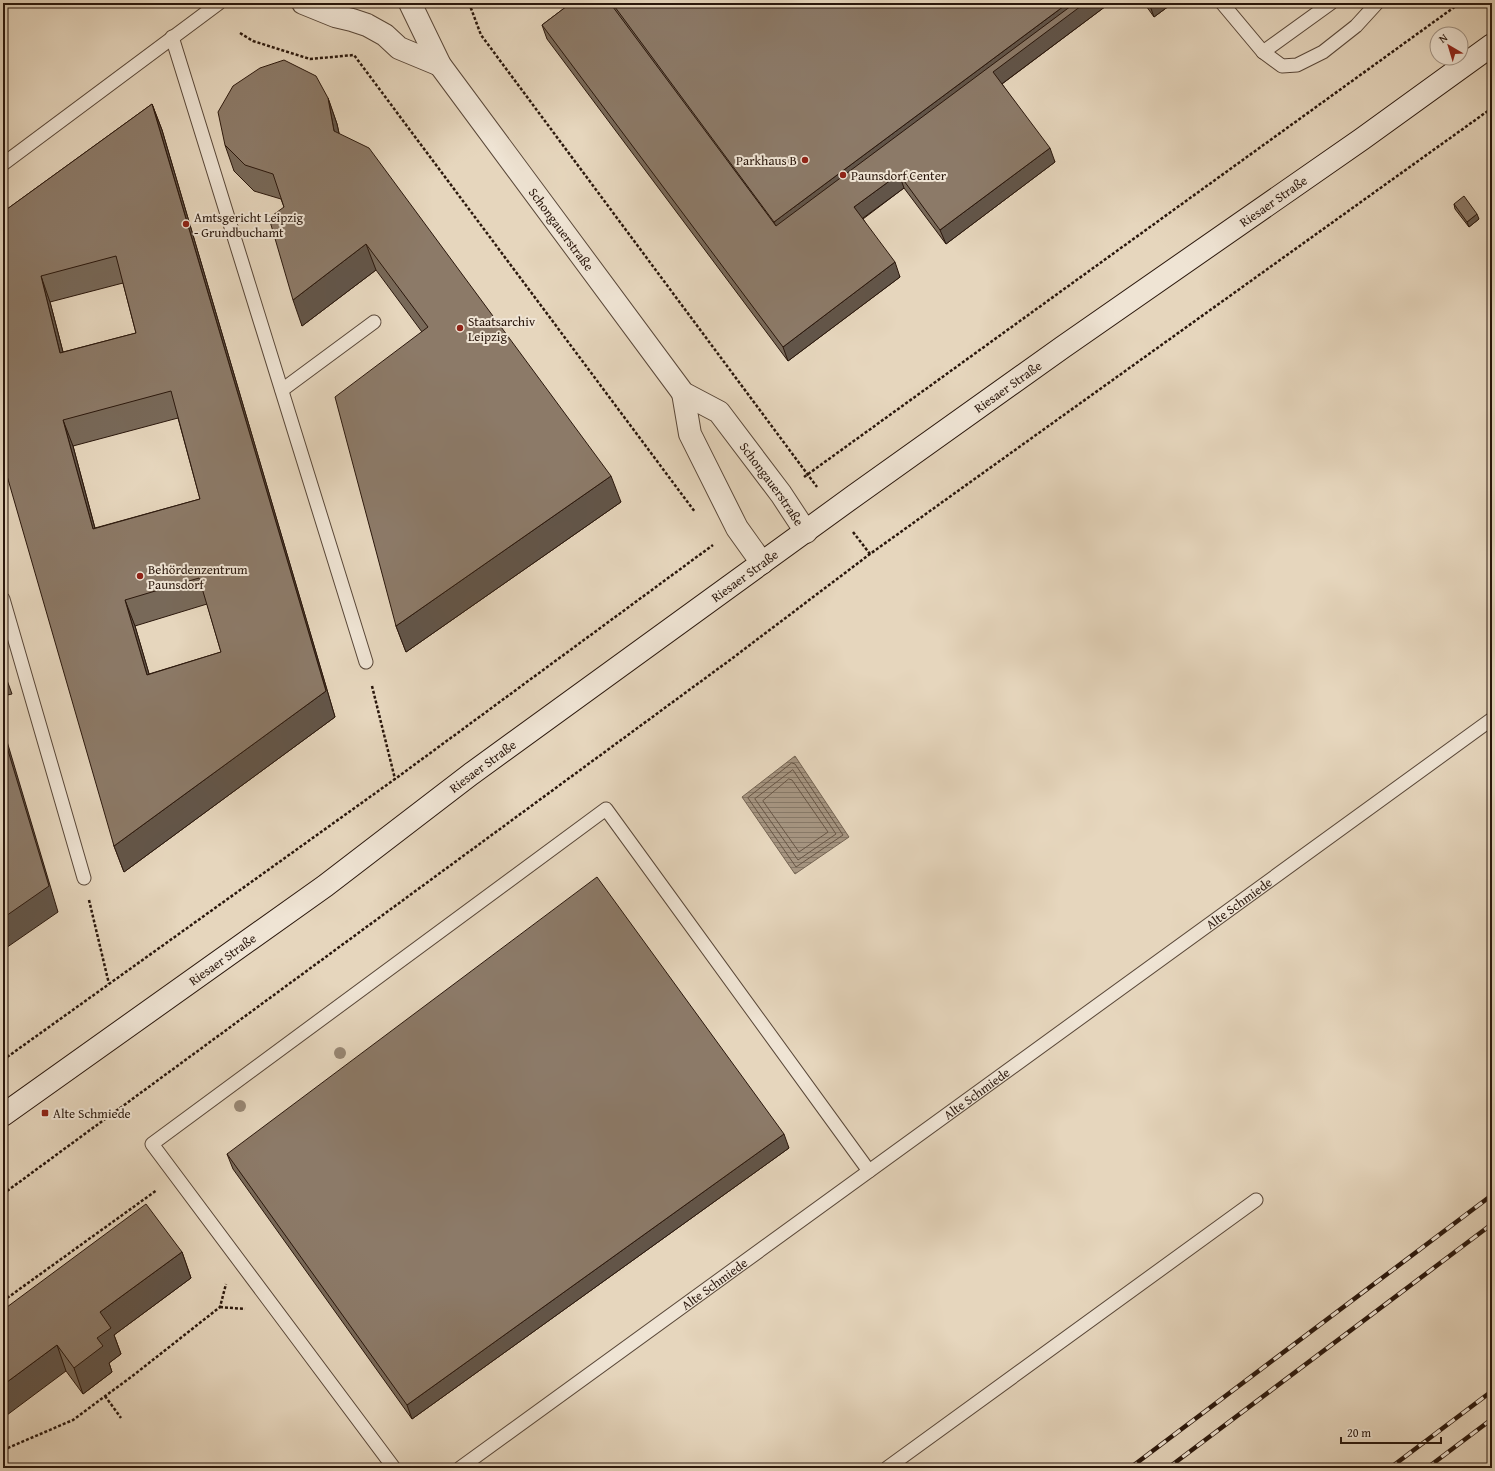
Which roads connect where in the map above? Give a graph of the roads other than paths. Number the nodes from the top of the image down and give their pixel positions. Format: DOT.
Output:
graph roads {
  1 [pos="219,3"];
  2 [pos="340,3"];
  3 [pos="410,3"];
  4 [pos="1222,3"];
  5 [pos="1331,3"];
  6 [pos="1377,3"];
  7 [pos="306,5"];
  8 [pos="172,37"];
  9 [pos="1492,45"];
  10 [pos="1263,52"];
  11 [pos="440,65"];
  12 [pos="3,164"];
  13 [pos="374,322"];
  14 [pos="282,390"];
  15 [pos="683,393"];
  16 [pos="806,532"];
  17 [pos="762,563"];
  18 [pos="3,600"];
  19 [pos="366,662"];
  20 [pos="1492,719"];
  21 [pos="84,878"];
  22 [pos="3,1115"];
  23 [pos="869,1172"];
  24 [pos="1256,1200"];
  25 [pos="394,1468"];
  26 [pos="460,1468"];
  27 [pos="887,1468"];
  1 -- 8 [label="lane"];
  2 -- 7 [label="main road"];
  3 -- 11 [label="main road, Schongauerstraße"];
  4 -- 10 [label="lane"];
  5 -- 10 [label="lane"];
  6 -- 10 [label="lane"];
  7 -- 11 [label="main road"];
  8 -- 12 [label="lane"];
  8 -- 14 [label="lane"];
  9 -- 16 [label="main road, Riesaer Straße"];
  11 -- 15 [label="main road, Schongauerstraße"];
  13 -- 14 [label="lane"];
  14 -- 19 [label="lane"];
  15 -- 16 [label="main road, Schongauerstraße"];
  15 -- 17 [label="main road, Schongauerstraße"];
  16 -- 17 [label="main road, Riesaer Straße"];
  17 -- 22 [label="main road, Riesaer Straße"];
  18 -- 21 [label="lane"];
  20 -- 23 [label="lane, Alte Schmiede"];
  23 -- 25 [label="lane"];
  23 -- 26 [label="lane, Alte Schmiede"];
  24 -- 27 [label="lane"];
}
